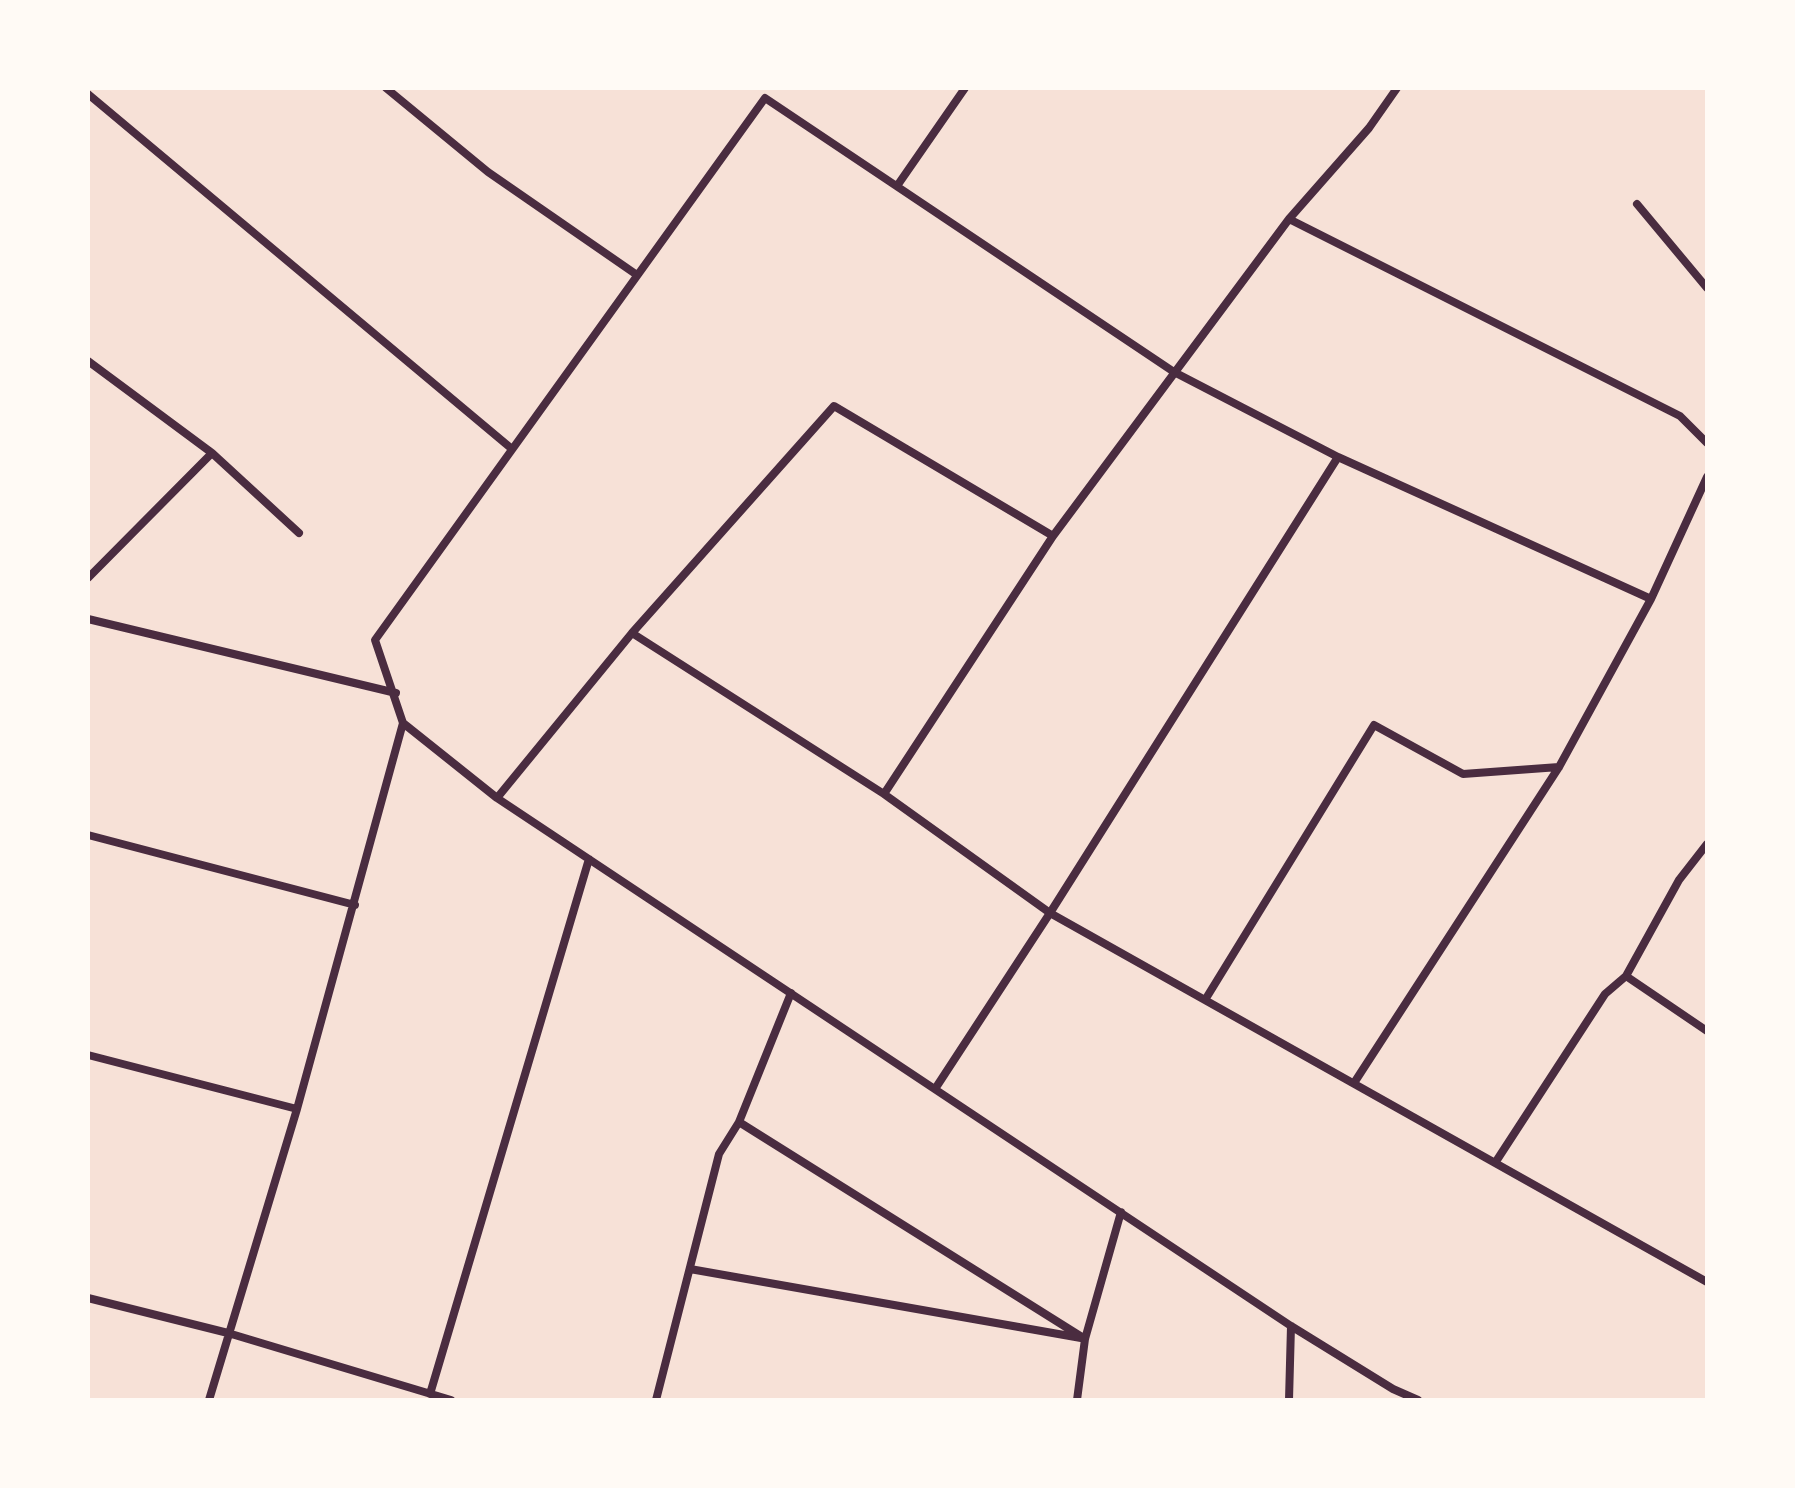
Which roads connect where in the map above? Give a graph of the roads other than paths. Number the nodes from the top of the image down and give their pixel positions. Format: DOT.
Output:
graph roads {
  1 [pos="386,88"];
  2 [pos="770,88"];
  3 [pos="965,88"];
  4 [pos="1397,88"];
  5 [pos="88,94"];
  6 [pos="765,98"];
  7 [pos="897,186"];
  8 [pos="1637,204"];
  9 [pos="1289,219"];
  10 [pos="637,275"];
  11 [pos="1707,288"];
  12 [pos="88,361"];
  13 [pos="1174,372"];
  14 [pos="1707,443"];
  15 [pos="512,449"];
  16 [pos="212,453"];
  17 [pos="1338,457"];
  18 [pos="1707,477"];
  19 [pos="299,533"];
  20 [pos="1053,536"];
  21 [pos="88,578"];
  22 [pos="1651,599"];
  23 [pos="88,619"];
  24 [pos="632,633"];
  25 [pos="396,693"];
  26 [pos="403,723"];
  27 [pos="1559,767"];
  28 [pos="884,794"];
  29 [pos="497,798"];
  30 [pos="88,835"];
  31 [pos="1707,844"];
  32 [pos="589,859"];
  33 [pos="355,905"];
  34 [pos="1050,913"];
  35 [pos="1626,976"];
  36 [pos="791,993"];
  37 [pos="1205,1000"];
  38 [pos="1707,1031"];
  39 [pos="88,1055"];
  40 [pos="1354,1083"];
  41 [pos="935,1089"];
  42 [pos="297,1109"];
  43 [pos="739,1122"];
  44 [pos="1495,1163"];
  45 [pos="1121,1212"];
  46 [pos="690,1269"];
  47 [pos="1707,1282"];
  48 [pos="88,1298"];
  49 [pos="1291,1326"];
  50 [pos="228,1333"];
  51 [pos="1085,1339"];
  52 [pos="430,1394"];
  53 [pos="209,1400"];
  54 [pos="451,1400"];
  55 [pos="656,1400"];
  56 [pos="1077,1400"];
  57 [pos="1289,1400"];
  58 [pos="1418,1400"];
  1 -- 10 [label="street"];
  2 -- 6 [label="street"];
  3 -- 7 [label="street"];
  4 -- 9 [label="street"];
  5 -- 15 [label="street"];
  6 -- 7 [label="street"];
  6 -- 10 [label="street"];
  7 -- 13 [label="street"];
  8 -- 11 [label="street"];
  9 -- 13 [label="street"];
  9 -- 14 [label="street"];
  10 -- 15 [label="street"];
  12 -- 16 [label="street"];
  13 -- 17 [label="street"];
  13 -- 20 [label="street"];
  15 -- 25 [label="street"];
  16 -- 19 [label="street"];
  16 -- 21 [label="street"];
  17 -- 22 [label="street"];
  17 -- 34 [label="street"];
  18 -- 22 [label="street"];
  20 -- 24 [label="street"];
  20 -- 28 [label="street"];
  22 -- 27 [label="street"];
  23 -- 25 [label="street"];
  24 -- 28 [label="street"];
  24 -- 29 [label="street"];
  25 -- 26 [label="street"];
  26 -- 29 [label="street"];
  26 -- 33 [label="street"];
  27 -- 37 [label="street"];
  27 -- 40 [label="street"];
  28 -- 34 [label="street"];
  29 -- 32 [label="street"];
  30 -- 33 [label="street"];
  31 -- 35 [label="street"];
  32 -- 36 [label="street"];
  32 -- 52 [label="street"];
  33 -- 42 [label="street"];
  34 -- 37 [label="street"];
  34 -- 41 [label="street"];
  35 -- 38 [label="street"];
  35 -- 44 [label="street"];
  36 -- 41 [label="street"];
  36 -- 43 [label="street"];
  37 -- 40 [label="street"];
  39 -- 42 [label="street"];
  40 -- 44 [label="street"];
  41 -- 45 [label="street"];
  42 -- 50 [label="street"];
  43 -- 46 [label="street"];
  43 -- 51 [label="street"];
  44 -- 47 [label="street"];
  45 -- 49 [label="street"];
  45 -- 51 [label="street"];
  46 -- 51 [label="street"];
  46 -- 55 [label="street"];
  48 -- 50 [label="street"];
  49 -- 57 [label="street"];
  49 -- 58 [label="street"];
  50 -- 52 [label="street"];
  50 -- 53 [label="street"];
  51 -- 56 [label="street"];
  52 -- 54 [label="street"];
}
